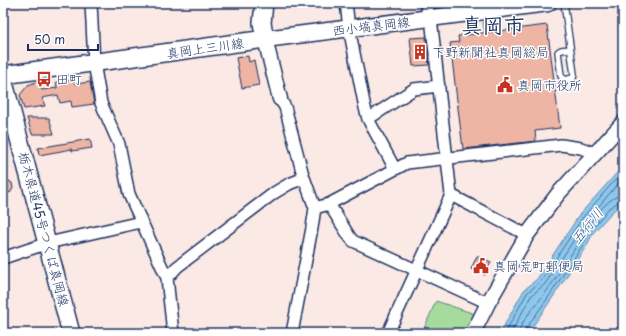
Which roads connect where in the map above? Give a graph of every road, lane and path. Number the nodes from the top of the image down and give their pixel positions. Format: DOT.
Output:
graph roads {
  1 [pos="90,3"];
  2 [pos="264,3"];
  3 [pos="346,3"];
  4 [pos="426,3"];
  5 [pos="544,3"];
  6 [pos="564,3"];
  7 [pos="431,18"];
  8 [pos="349,28"];
  9 [pos="265,39"];
  10 [pos="570,49"];
  11 [pos="94,63"];
  12 [pos="3,75"];
  13 [pos="3,79"];
  14 [pos="439,86"];
  15 [pos="280,99"];
  16 [pos="368,119"];
  17 [pos="623,123"];
  18 [pos="594,153"];
  19 [pos="447,159"];
  20 [pos="395,169"];
  21 [pos="304,178"];
  22 [pos="451,195"];
  23 [pos="329,204"];
  24 [pos="315,208"];
  25 [pos="141,222"];
  26 [pos="527,235"];
  27 [pos="48,244"];
  28 [pos="3,258"];
  29 [pos="417,270"];
  30 [pos="167,278"];
  31 [pos="488,303"];
  32 [pos="71,333"];
  33 [pos="173,333"];
  34 [pos="292,333"];
  35 [pos="388,333"];
  36 [pos="473,333"];
  1 -- 11 [label="street"];
  2 -- 9 [label="main road"];
  3 -- 8 [label="street"];
  4 -- 7 [label="street"];
  5 -- 7 [label="main road, 西小塙真岡線"];
  6 -- 10 [label="lane"];
  7 -- 8 [label="main road, 西小塙真岡線"];
  7 -- 14 [label="street"];
  8 -- 9 [label="main road, 西小塙真岡線"];
  8 -- 16 [label="street"];
  9 -- 11 [label="main road, 真岡上三川線"];
  9 -- 15 [label="street"];
  10 -- 10 [label="lane"];
  11 -- 12 [label="main road, 真岡上三川線"];
  11 -- 25 [label="street"];
  13 -- 27 [label="main road, 栃木県道45号つくば真岡線"];
  14 -- 16 [label="street"];
  14 -- 19 [label="street"];
  15 -- 21 [label="street"];
  16 -- 20 [label="street"];
  17 -- 18 [label="street"];
  18 -- 19 [label="street"];
  18 -- 26 [label="street"];
  19 -- 20 [label="street"];
  19 -- 22 [label="street"];
  20 -- 23 [label="street"];
  21 -- 24 [label="street"];
  21 -- 30 [label="street"];
  22 -- 26 [label="street"];
  22 -- 29 [label="street"];
  23 -- 24 [label="street"];
  23 -- 29 [label="street"];
  24 -- 34 [label="street"];
  25 -- 27 [label="street"];
  25 -- 30 [label="street"];
  26 -- 31 [label="street"];
  27 -- 28 [label="street"];
  27 -- 32 [label="main road, 栃木県道45号つくば真岡線"];
  29 -- 31 [label="street"];
  29 -- 35 [label="street"];
  30 -- 33 [label="street"];
  31 -- 36 [label="street"];
}
